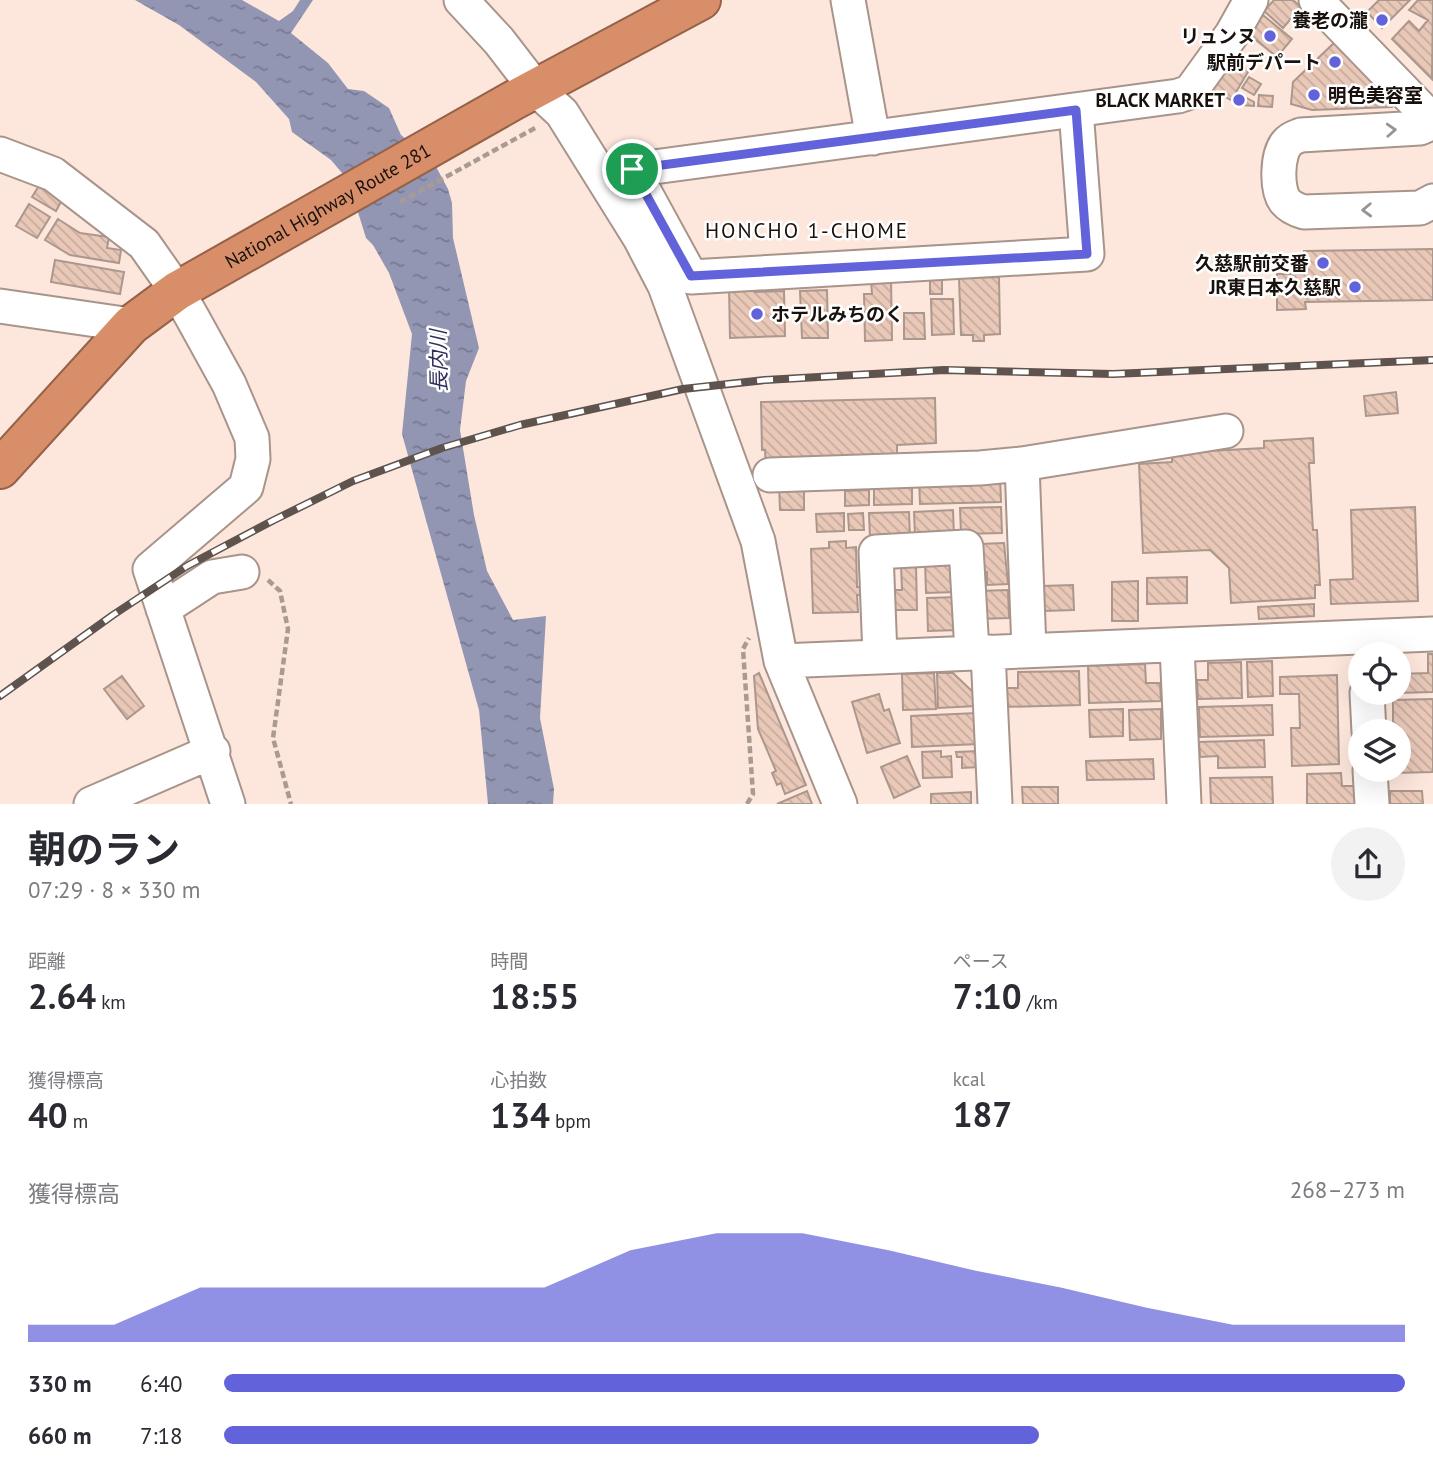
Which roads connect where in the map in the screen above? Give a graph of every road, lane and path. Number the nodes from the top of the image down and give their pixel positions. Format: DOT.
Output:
graph roads {
  1 [pos="461,0"];
  2 [pos="478,0"];
  3 [pos="701,0"];
  4 [pos="848,0"];
  5 [pos="1251,0"];
  6 [pos="1316,0"];
  7 [pos="499,41"];
  8 [pos="525,94"];
  9 [pos="1076,110"];
  10 [pos="1433,122"];
  11 [pos="873,138"];
  12 [pos="0,154"];
  13 [pos="617,172"];
  14 [pos="1433,201"];
  15 [pos="185,286"];
  16 [pos="0,306"];
  17 [pos="131,325"];
  18 [pos="1226,431"];
  19 [pos="1022,464"];
  20 [pos="0,468"];
  21 [pos="770,475"];
  22 [pos="242,572"];
  23 [pos="769,600"];
  24 [pos="163,609"];
  25 [pos="1433,634"];
  26 [pos="1384,642"];
  27 [pos="1348,645"];
  28 [pos="1177,646"];
  29 [pos="1029,650"];
  30 [pos="980,652"];
  31 [pos="880,657"];
  32 [pos="781,661"];
  33 [pos="212,751"];
  34 [pos="1371,782"];
  35 [pos="91,804"];
  36 [pos="228,804"];
  37 [pos="291,804"];
  38 [pos="747,804"];
  39 [pos="840,804"];
  40 [pos="995,804"];
  41 [pos="1184,804"];
  42 [pos="1372,804"];
  1 -- 7 [label="street"];
  2 -- 7 [label="street"];
  3 -- 8 [label="highway, National Highway Route 281"];
  4 -- 11 [label="street"];
  5 -- 9 [label="street"];
  6 -- 10 [label="street"];
  7 -- 8 [label="street"];
  8 -- 13 [label="street"];
  8 -- 15 [label="highway, National Highway Route 281"];
  9 -- 11 [label="street"];
  9 -- 13 [label="street"];
  14 -- 10 [label="street, one-way"];
  11 -- 13 [label="street"];
  12 -- 15 [label="street"];
  13 -- 23 [label="street"];
  15 -- 17 [label="highway, National Highway Route 281"];
  15 -- 24 [label="street"];
  16 -- 17 [label="street"];
  17 -- 20 [label="highway, National Highway Route 281"];
  18 -- 19 [label="street"];
  19 -- 21 [label="street"];
  19 -- 29 [label="street"];
  22 -- 24 [label="street"];
  22 -- 37 [label="path"];
  23 -- 32 [label="street"];
  23 -- 38 [label="path"];
  24 -- 33 [label="street"];
  25 -- 26 [label="street"];
  27 -- 28 [label="street"];
  28 -- 29 [label="street"];
  28 -- 41 [label="street"];
  29 -- 30 [label="street"];
  30 -- 31 [label="street"];
  30 -- 31 [label="street"];
  30 -- 40 [label="street"];
  31 -- 32 [label="street"];
  32 -- 39 [label="street"];
  33 -- 35 [label="street"];
  33 -- 36 [label="street"];
  34 -- 42 [label="street"];
}
